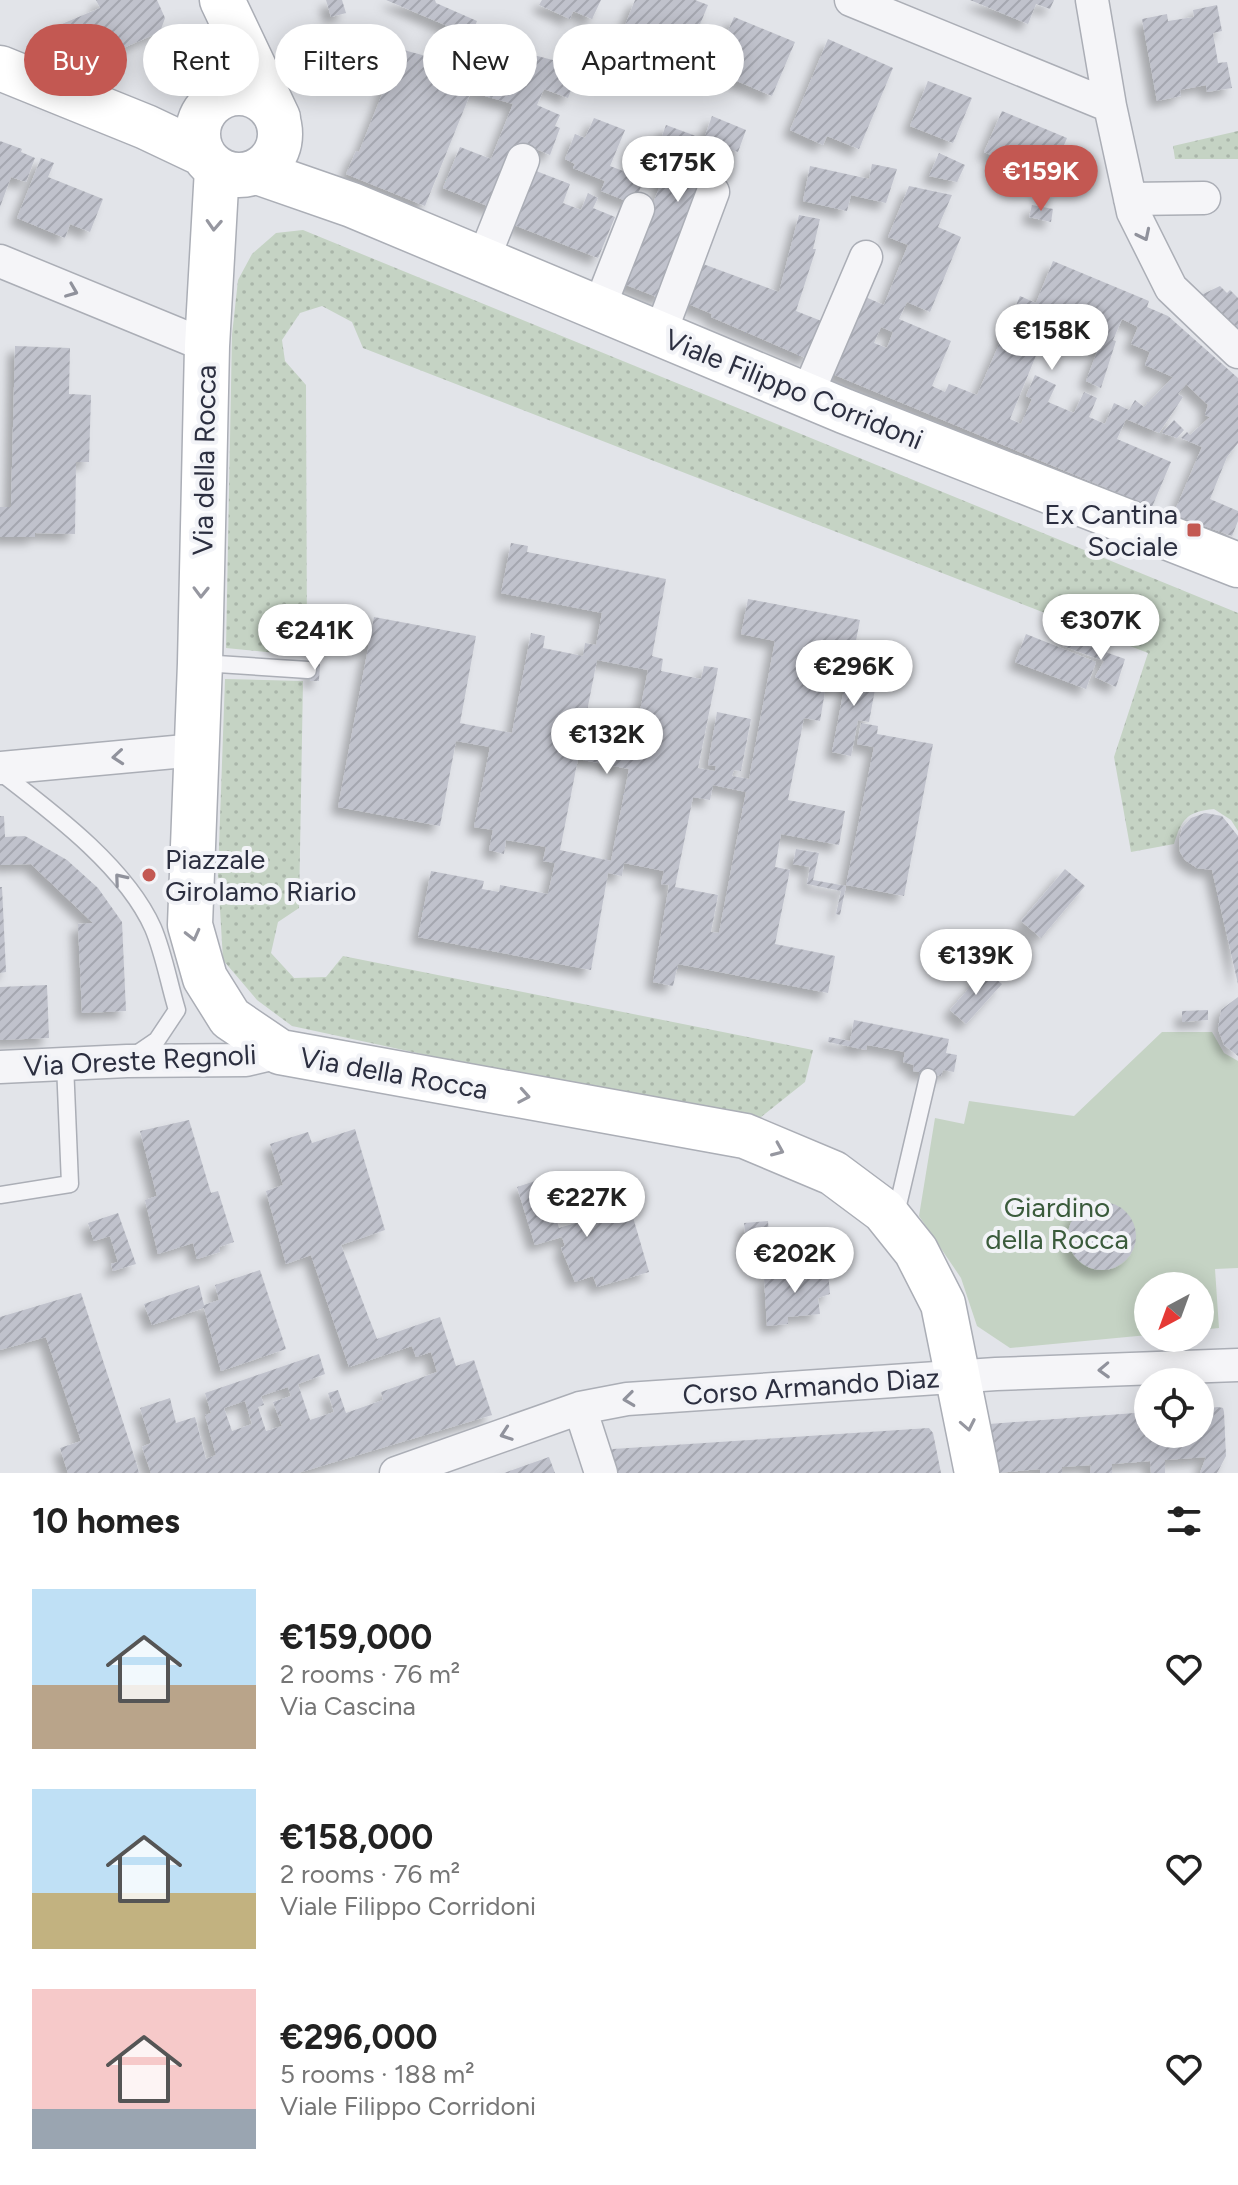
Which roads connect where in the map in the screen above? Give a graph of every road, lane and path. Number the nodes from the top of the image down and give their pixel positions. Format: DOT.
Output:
graph roads {
  1 [pos="220,0"];
  2 [pos="851,0"];
  3 [pos="1092,0"];
  4 [pos="0,68"];
  5 [pos="1110,106"];
  6 [pos="279,124"];
  7 [pos="219,143"];
  8 [pos="523,160"];
  9 [pos="713,192"];
  10 [pos="1204,198"];
  11 [pos="1130,199"];
  12 [pos="352,205"];
  13 [pos="638,209"];
  14 [pos="866,257"];
  15 [pos="483,260"];
  16 [pos="0,261"];
  17 [pos="599,308"];
  18 [pos="660,334"];
  19 [pos="207,346"];
  20 [pos="1238,352"];
  21 [pos="807,395"];
  22 [pos="1238,565"];
  23 [pos="200,663"];
  24 [pos="308,670"];
  25 [pos="196,750"];
  26 [pos="0,770"];
  27 [pos="280,1052"];
  28 [pos="127,1061"];
  29 [pos="65,1064"];
  30 [pos="0,1067"];
  31 [pos="928,1077"];
  32 [pos="0,1195"];
  33 [pos="894,1223"];
  34 [pos="1238,1365"];
  35 [pos="959,1376"];
  36 [pos="580,1408"];
  37 [pos="396,1473"];
  38 [pos="601,1473"];
  39 [pos="977,1473"];
  1 -- 6 [label="main road"];
  1 -- 7 [label="main road, Via della Rocca"];
  2 -- 5 [label="street"];
  3 -- 5 [label="street"];
  4 -- 7 [label="main road, Viale Filippo Corridoni"];
  5 -- 11 [label="street"];
  6 -- 7 [label="main road"];
  6 -- 7 [label="main road"];
  6 -- 12 [label="main road, Viale Filippo Corridoni"];
  7 -- 12 [label="main road, Viale Filippo Corridoni"];
  7 -- 19 [label="main road, Via della Rocca, one-way"];
  8 -- 15 [label="street"];
  9 -- 18 [label="street"];
  10 -- 11 [label="street"];
  11 -- 20 [label="street, one-way"];
  12 -- 15 [label="main road, Viale Filippo Corridoni"];
  13 -- 17 [label="street"];
  14 -- 21 [label="street"];
  15 -- 17 [label="main road, Viale Filippo Corridoni"];
  16 -- 19 [label="street, one-way"];
  17 -- 18 [label="main road, Viale Filippo Corridoni"];
  18 -- 21 [label="main road, Viale Filippo Corridoni"];
  19 -- 23 [label="main road, Via della Rocca, one-way"];
  21 -- 22 [label="main road, Viale Filippo Corridoni"];
  23 -- 24 [label="lane"];
  23 -- 25 [label="main road, Via della Rocca"];
  25 -- 26 [label="street, one-way"];
  25 -- 27 [label="main road, Via della Rocca, one-way"];
  28 -- 26 [label="lane, one-way"];
  27 -- 28 [label="street, Via Oreste Regnoli"];
  27 -- 33 [label="main road, Via della Rocca, one-way"];
  28 -- 29 [label="street, Via Oreste Regnoli"];
  29 -- 30 [label="street, Via Oreste Regnoli"];
  29 -- 32 [label="lane"];
  31 -- 33 [label="lane"];
  33 -- 35 [label="main road, Via della Rocca"];
  34 -- 35 [label="street, Corso Armando Diaz, one-way"];
  35 -- 36 [label="street, Corso Armando Diaz, one-way"];
  35 -- 39 [label="main road, Via della Rocca, one-way"];
  36 -- 37 [label="street, Corso Armando Diaz, one-way"];
  36 -- 38 [label="street"];
}
